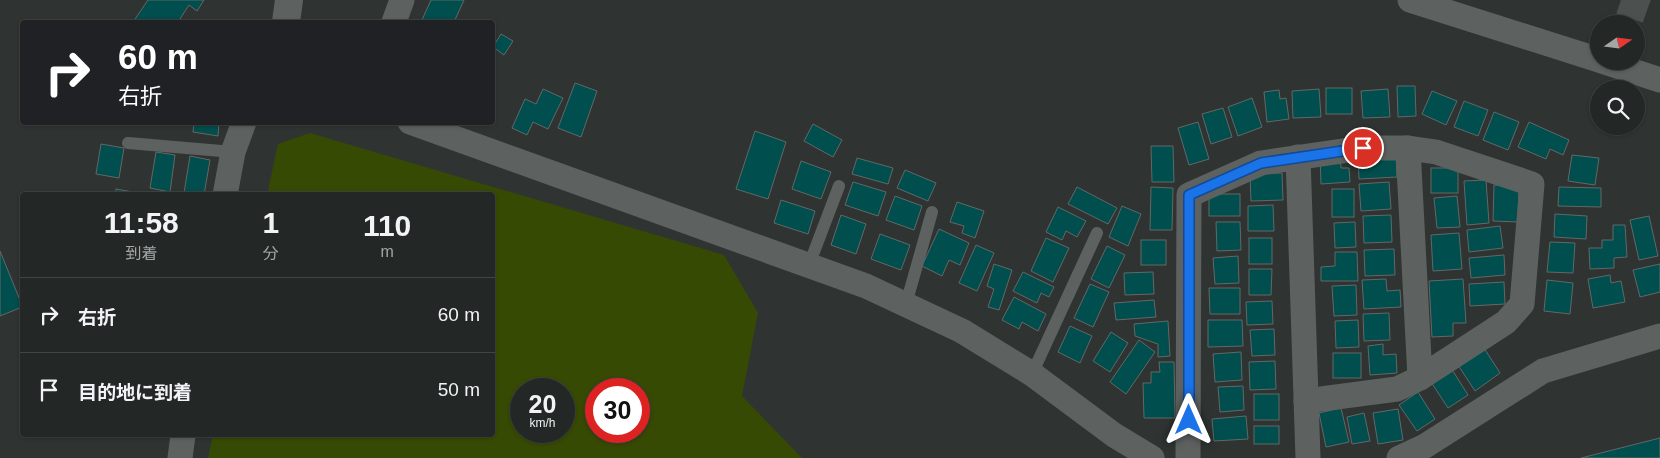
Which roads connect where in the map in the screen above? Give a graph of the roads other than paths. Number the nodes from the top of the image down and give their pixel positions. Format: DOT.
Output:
graph roads {
  1 [pos="290,0"];
  2 [pos="402,0"];
  3 [pos="1410,0"];
  4 [pos="286,20"];
  5 [pos="395,20"];
  6 [pos="1590,58"];
  7 [pos="1628,70"];
  8 [pos="1660,80"];
  9 [pos="243,125"];
  10 [pos="418,125"];
  11 [pos="128,143"];
  12 [pos="1408,148"];
  13 [pos="233,152"];
  14 [pos="1298,157"];
  15 [pos="839,186"];
  16 [pos="226,192"];
  17 [pos="932,212"];
  18 [pos="1097,233"];
  19 [pos="809,265"];
  20 [pos="906,304"];
  21 [pos="1660,336"];
  22 [pos="1032,374"];
  23 [pos="1420,378"];
  24 [pos="1306,400"];
  25 [pos="183,437"];
  26 [pos="180,458"];
  27 [pos="1152,458"];
  28 [pos="1188,458"];
  29 [pos="1308,458"];
  30 [pos="1399,458"];
  1 -- 4 [label="street"];
  2 -- 5 [label="street"];
  3 -- 6 [label="street"];
  7 -- 8 [label="street"];
  9 -- 13 [label="street"];
  10 -- 19 [label="street"];
  11 -- 13 [label="lane"];
  12 -- 14 [label="street"];
  12 -- 23 [label="street"];
  12 -- 23 [label="street"];
  13 -- 16 [label="street"];
  14 -- 24 [label="street"];
  14 -- 28 [label="street"];
  15 -- 19 [label="lane"];
  17 -- 20 [label="lane"];
  18 -- 22 [label="lane"];
  19 -- 20 [label="street"];
  20 -- 22 [label="street"];
  21 -- 30 [label="street"];
  22 -- 27 [label="street"];
  23 -- 24 [label="street"];
  24 -- 29 [label="street"];
  25 -- 26 [label="street"];
}
